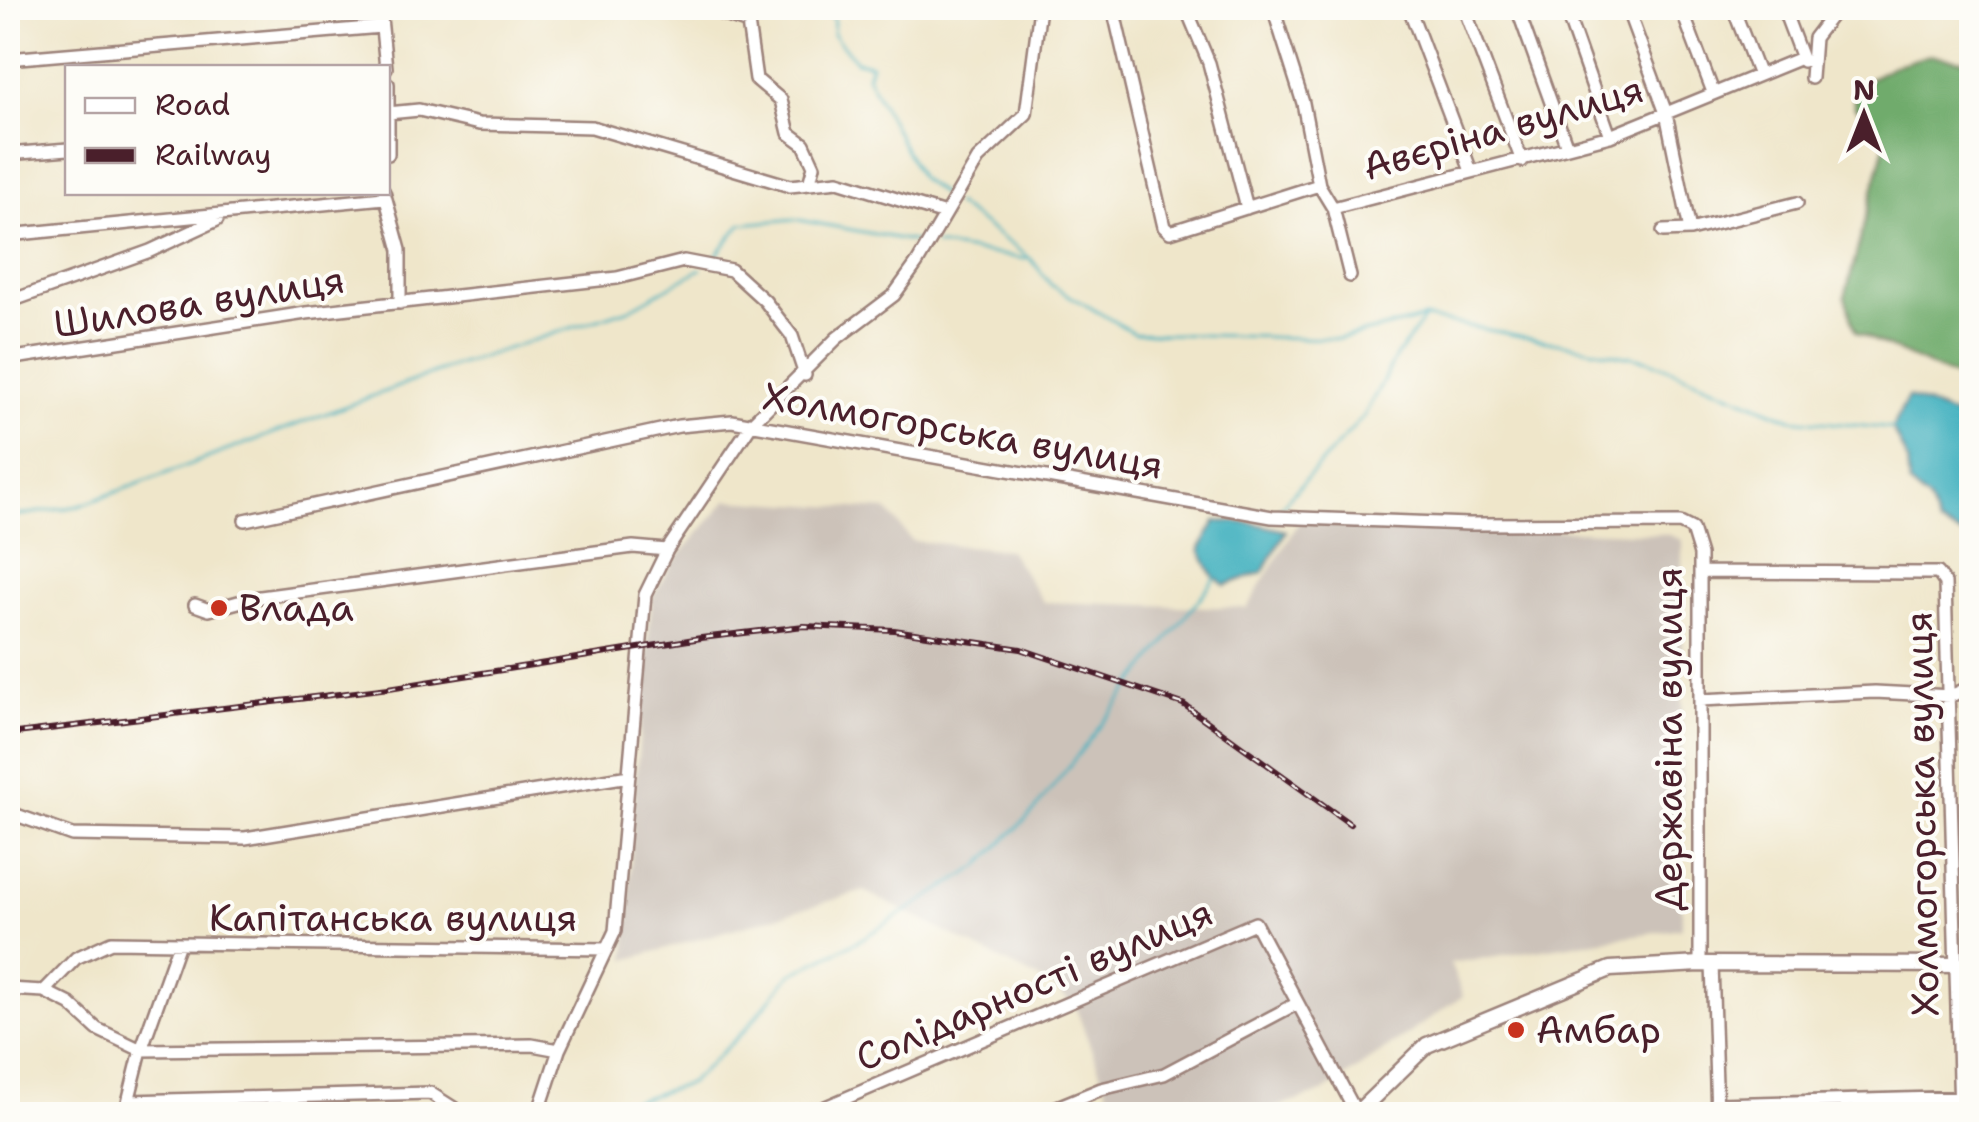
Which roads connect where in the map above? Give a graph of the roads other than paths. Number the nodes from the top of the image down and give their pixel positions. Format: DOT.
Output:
graph roads {
  1 [pos="380,8"];
  2 [pos="704,8"];
  3 [pos="1040,8"];
  4 [pos="1113,8"];
  5 [pos="1186,8"];
  6 [pos="1273,8"];
  7 [pos="1408,8"];
  8 [pos="1464,8"];
  9 [pos="1517,8"];
  10 [pos="1565,8"];
  11 [pos="1627,8"];
  12 [pos="1681,8"];
  13 [pos="1733,8"];
  14 [pos="1783,8"];
  15 [pos="1837,8"];
  16 [pos="381,27"];
  17 [pos="8,58"];
  18 [pos="1801,58"];
  19 [pos="386,65"];
  20 [pos="1758,73"];
  21 [pos="1713,92"];
  22 [pos="390,113"];
  23 [pos="1666,113"];
  24 [pos="1610,136"];
  25 [pos="1568,148"];
  26 [pos="65,149"];
  27 [pos="8,154"];
  28 [pos="1522,161"];
  29 [pos="1471,171"];
  30 [pos="809,184"];
  31 [pos="1319,185"];
  32 [pos="384,195"];
  33 [pos="1798,203"];
  34 [pos="1247,208"];
  35 [pos="1333,208"];
  36 [pos="944,214"];
  37 [pos="225,216"];
  38 [pos="1690,230"];
  39 [pos="1663,232"];
  40 [pos="8,235"];
  41 [pos="1350,276"];
  42 [pos="8,302"];
  43 [pos="400,302"];
  44 [pos="8,359"];
  45 [pos="804,375"];
  46 [pos="754,422"];
  47 [pos="245,520"];
  48 [pos="1680,523"];
  49 [pos="668,550"];
  50 [pos="1700,572"];
  51 [pos="196,605"];
  52 [pos="1972,686"];
  53 [pos="1951,696"];
  54 [pos="1700,700"];
  55 [pos="629,776"];
  56 [pos="8,812"];
  57 [pos="178,946"];
  58 [pos="608,950"];
  59 [pos="1706,964"];
  60 [pos="1955,964"];
  61 [pos="1972,964"];
  62 [pos="8,988"];
  63 [pos="44,991"];
  64 [pos="1296,1004"];
  65 [pos="141,1050"];
  66 [pos="559,1050"];
  67 [pos="1965,1097"];
  68 [pos="129,1101"];
  69 [pos="1717,1109"];
  70 [pos="125,1114"];
  71 [pos="463,1114"];
  72 [pos="538,1114"];
  73 [pos="809,1114"];
  74 [pos="1040,1114"];
  75 [pos="1357,1114"];
  76 [pos="1960,1114"];
  1 -- 16 [label="street"];
  2 -- 30 [label="street"];
  3 -- 36 [label="street"];
  4 -- 34 [label="street, Авєріна вулиця"];
  5 -- 34 [label="street"];
  6 -- 31 [label="street"];
  7 -- 29 [label="street"];
  8 -- 28 [label="street"];
  9 -- 25 [label="street"];
  10 -- 24 [label="street"];
  11 -- 23 [label="street"];
  12 -- 21 [label="street"];
  13 -- 20 [label="street"];
  14 -- 18 [label="street"];
  15 -- 18 [label="street"];
  16 -- 17 [label="street"];
  16 -- 19 [label="street"];
  18 -- 20 [label="street, Авєріна вулиця"];
  20 -- 21 [label="street, Авєріна вулиця"];
  21 -- 23 [label="street, Авєріна вулиця"];
  22 -- 30 [label="street"];
  23 -- 24 [label="street, Авєріна вулиця"];
  23 -- 38 [label="street"];
  24 -- 25 [label="street, Авєріна вулиця"];
  25 -- 28 [label="street, Авєріна вулиця"];
  26 -- 27 [label="street"];
  28 -- 29 [label="street, Авєріна вулиця"];
  29 -- 35 [label="street, Авєріна вулиця"];
  30 -- 36 [label="street"];
  31 -- 34 [label="street, Авєріна вулиця"];
  31 -- 35 [label="street"];
  32 -- 37 [label="street"];
  32 -- 43 [label="street, Шилова вулиця"];
  33 -- 38 [label="street"];
  35 -- 41 [label="street"];
  36 -- 45 [label="street"];
  37 -- 40 [label="street"];
  37 -- 42 [label="street"];
  38 -- 39 [label="street"];
  43 -- 44 [label="street, Шилова вулиця"];
  43 -- 45 [label="street, Шилова вулиця"];
  45 -- 46 [label="street"];
  46 -- 47 [label="street, Холмогорська вулиця"];
  46 -- 48 [label="street, Холмогорська вулиця"];
  46 -- 49 [label="street"];
  48 -- 50 [label="street, Державіна вулиця"];
  49 -- 51 [label="street"];
  49 -- 55 [label="street"];
  50 -- 53 [label="street, Холмогорська вулиця"];
  50 -- 54 [label="street, Державіна вулиця"];
  52 -- 53 [label="street"];
  53 -- 54 [label="street"];
  53 -- 60 [label="street, Холмогорська вулиця"];
  54 -- 59 [label="street, Державіна вулиця"];
  55 -- 56 [label="street"];
  55 -- 58 [label="street"];
  57 -- 58 [label="street, Капітанська вулиця"];
  57 -- 63 [label="street, Капітанська вулиця"];
  57 -- 65 [label="street"];
  58 -- 66 [label="street"];
  59 -- 60 [label="main road"];
  59 -- 69 [label="street, Державіна вулиця"];
  59 -- 75 [label="main road"];
  60 -- 61 [label="main road"];
  60 -- 67 [label="street, Холмогорська вулиця"];
  62 -- 63 [label="street"];
  63 -- 65 [label="street"];
  64 -- 73 [label="street, Солідарності вулиця"];
  64 -- 74 [label="street"];
  64 -- 75 [label="street, Солідарності вулиця"];
  65 -- 66 [label="street"];
  65 -- 68 [label="street"];
  66 -- 72 [label="street"];
  67 -- 69 [label="street"];
  67 -- 76 [label="street, Холмогорська вулиця"];
  68 -- 70 [label="street"];
  68 -- 71 [label="street"];
}
